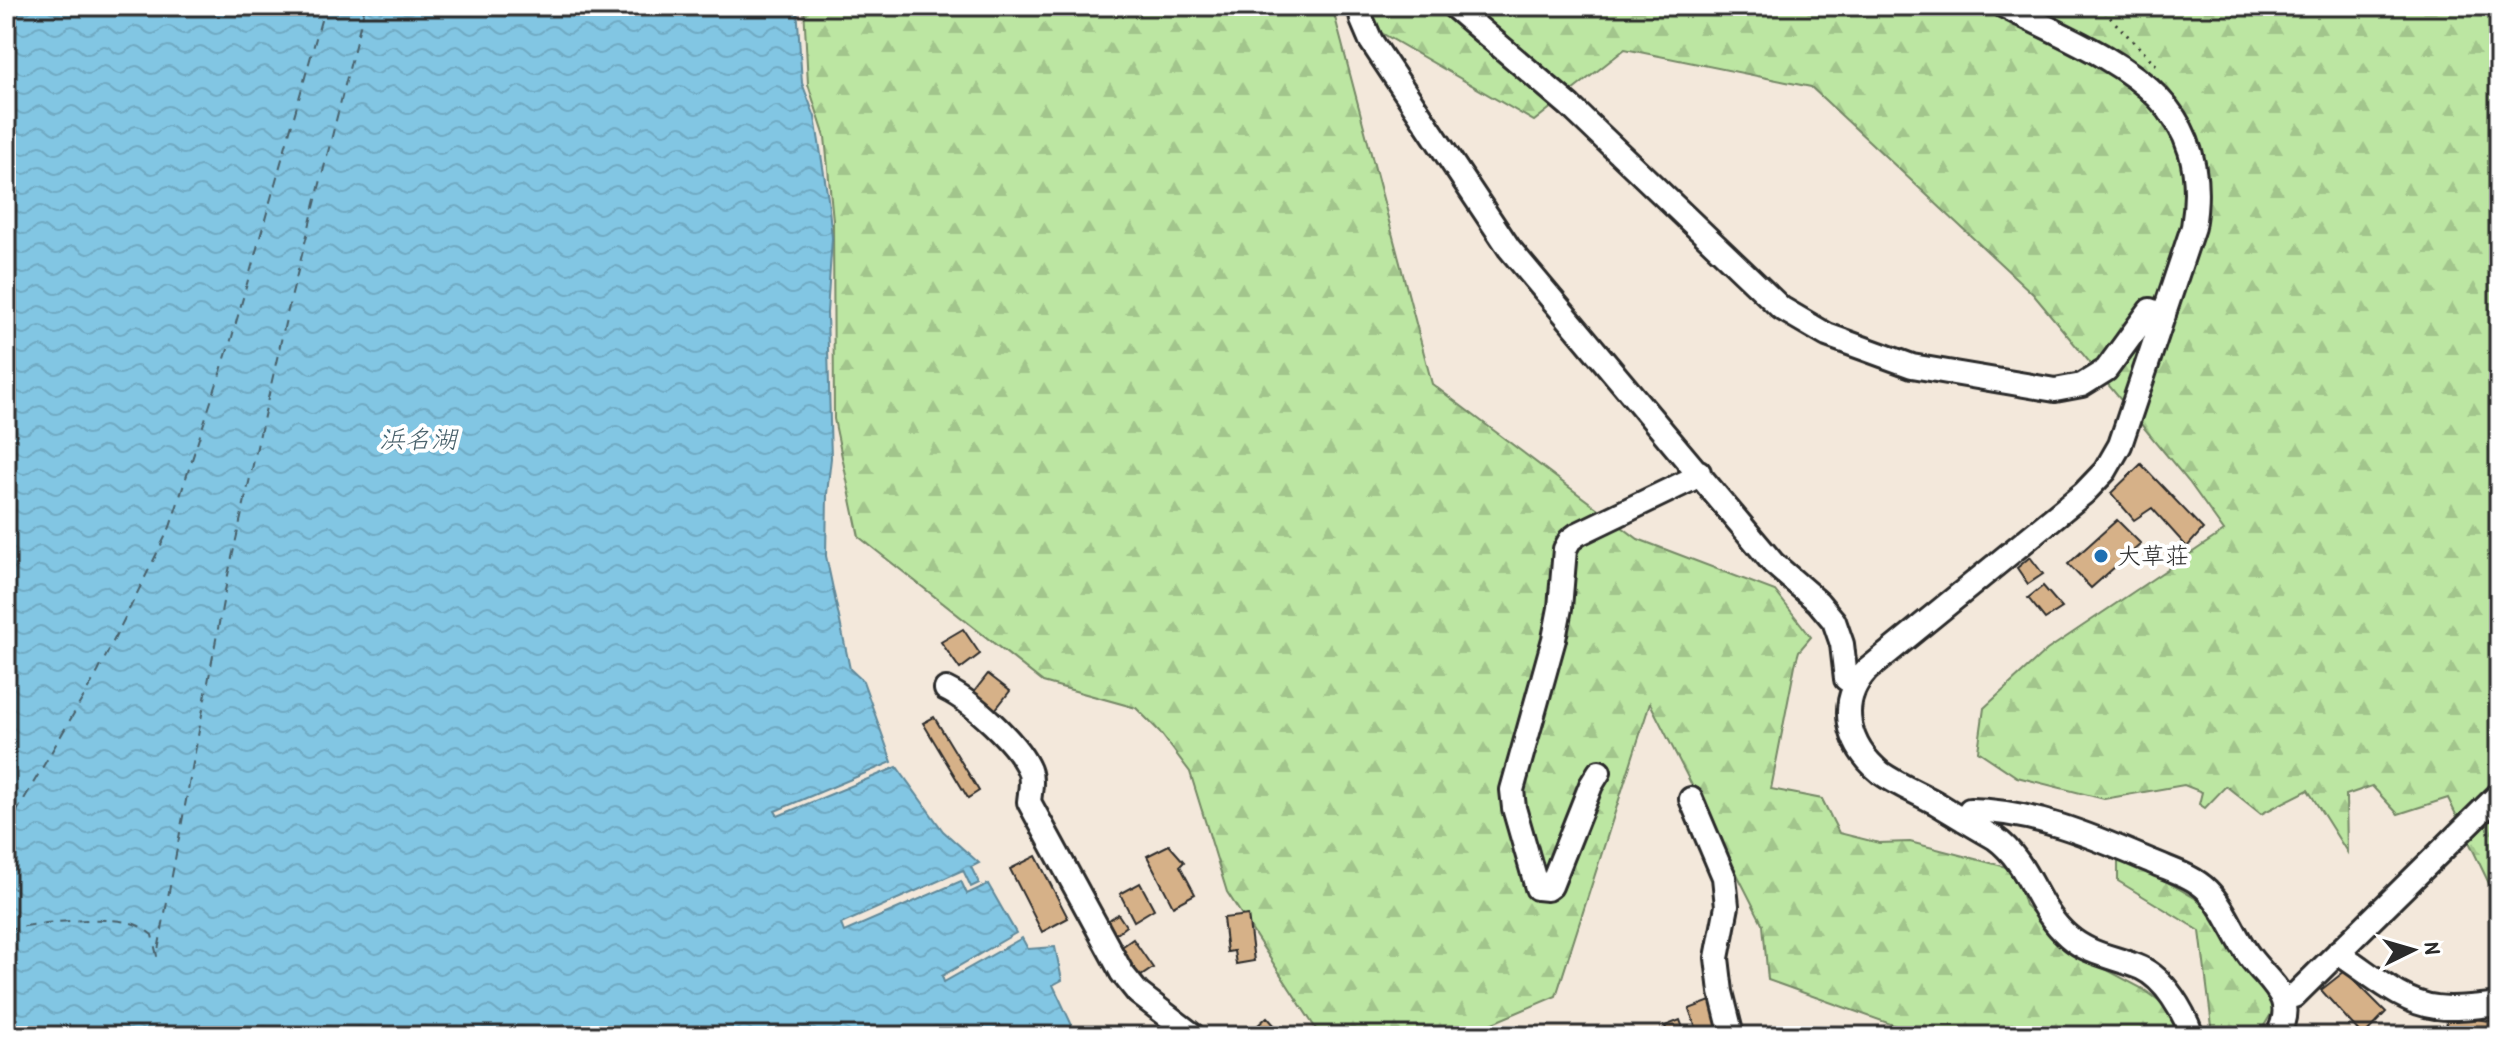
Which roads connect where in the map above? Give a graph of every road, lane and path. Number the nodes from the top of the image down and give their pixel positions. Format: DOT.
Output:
graph roads {
  1 [pos="1360,6"];
  2 [pos="1453,6"];
  3 [pos="2004,6"];
  4 [pos="2164,315"];
  5 [pos="1699,472"];
  6 [pos="1856,685"];
  7 [pos="946,689"];
  8 [pos="1599,772"];
  9 [pos="2499,794"];
  10 [pos="1691,799"];
  11 [pos="1964,820"];
  12 [pos="2339,951"];
  13 [pos="2283,999"];
  14 [pos="2499,1004"];
  15 [pos="1194,1036"];
  16 [pos="1732,1036"];
  17 [pos="2192,1036"];
  18 [pos="2277,1036"];
  1 -- 5 [label="street"];
  2 -- 4 [label="street"];
  3 -- 4 [label="street"];
  4 -- 6 [label="street"];
  5 -- 6 [label="street"];
  5 -- 8 [label="street"];
  6 -- 11 [label="street"];
  7 -- 15 [label="street"];
  9 -- 12 [label="street"];
  10 -- 16 [label="street"];
  11 -- 13 [label="street"];
  11 -- 17 [label="street"];
  12 -- 13 [label="street"];
  12 -- 14 [label="street"];
  13 -- 18 [label="street"];
}
